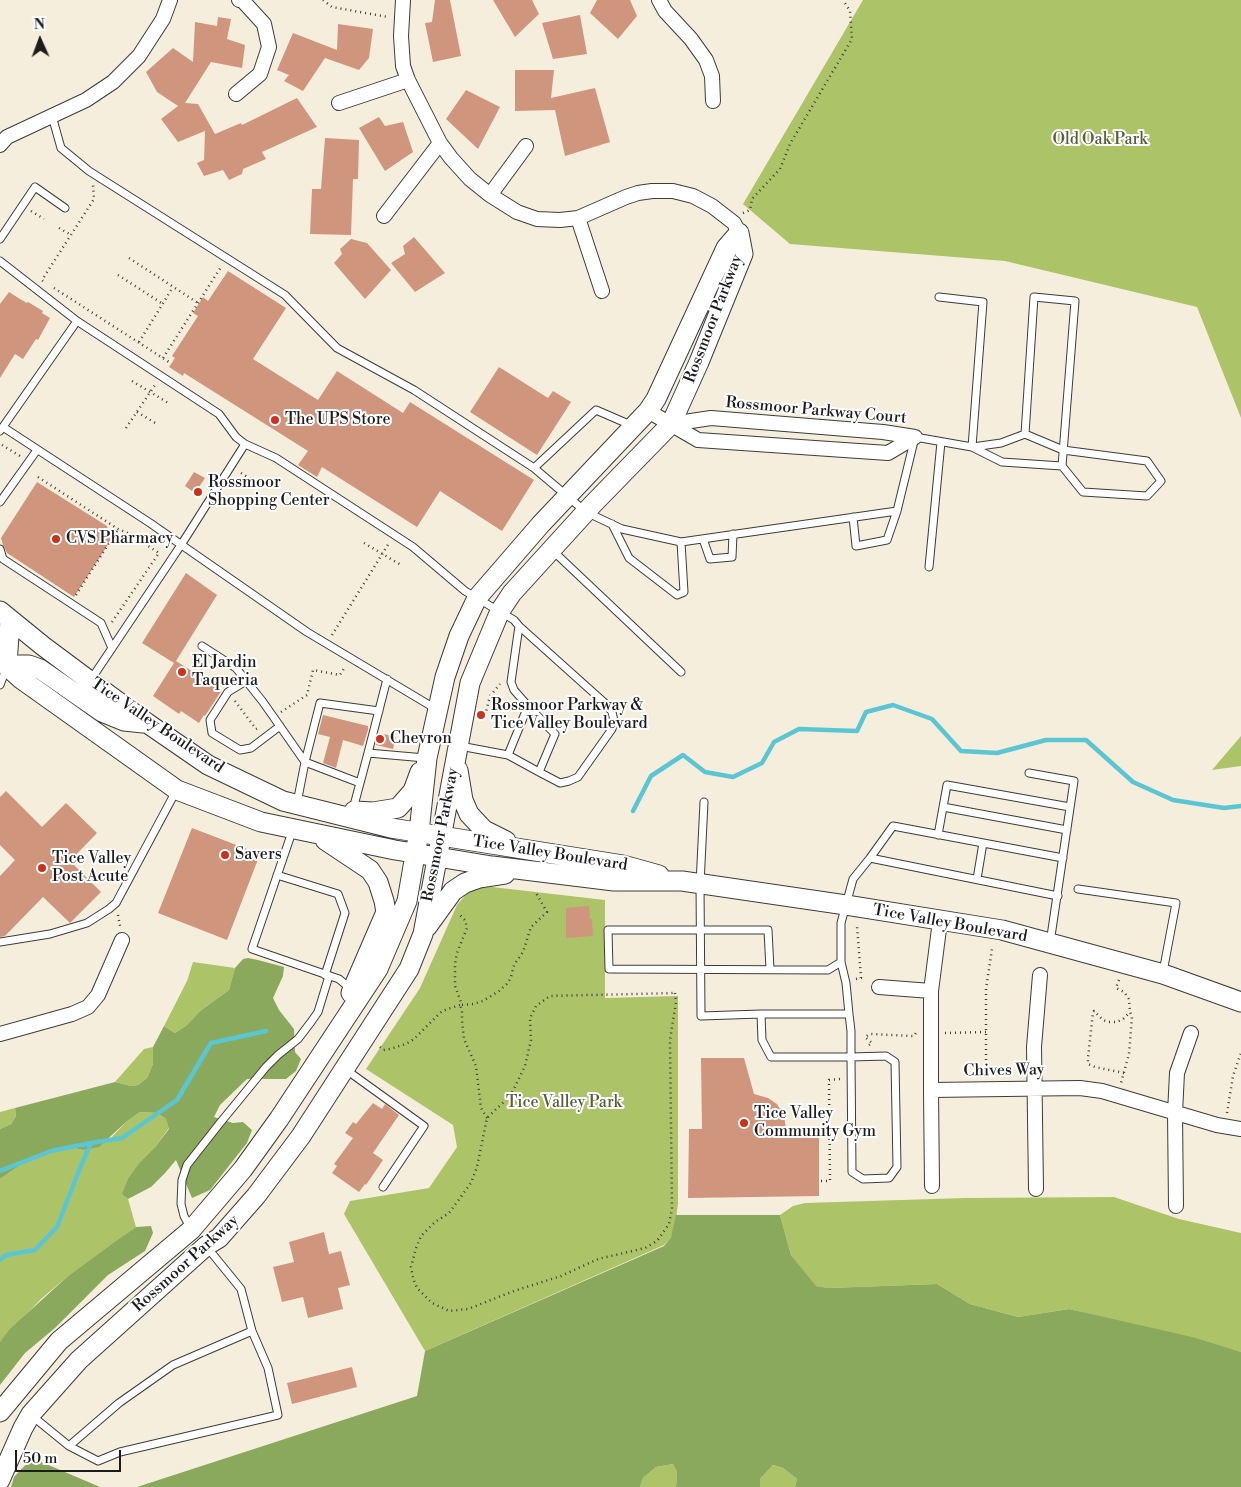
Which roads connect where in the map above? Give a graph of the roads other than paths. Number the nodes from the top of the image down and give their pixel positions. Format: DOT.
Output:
graph roads {
  1 [pos="170,0"];
  2 [pos="242,0"];
  3 [pos="403,0"];
  4 [pos="659,0"];
  5 [pos="408,80"];
  6 [pos="236,94"];
  7 [pos="713,101"];
  8 [pos="339,103"];
  9 [pos="52,116"];
  10 [pos="2,138"];
  11 [pos="440,143"];
  12 [pos="526,146"];
  13 [pos="490,195"];
  14 [pos="65,208"];
  15 [pos="384,216"];
  16 [pos="578,218"];
  17 [pos="739,233"];
  18 [pos="0,239"];
  19 [pos="0,261"];
  20 [pos="602,291"];
  21 [pos="939,298"];
  22 [pos="77,321"];
  23 [pos="648,411"];
  24 [pos="671,424"];
  25 [pos="633,426"];
  26 [pos="2,429"];
  27 [pos="1025,434"];
  28 [pos="915,437"];
  29 [pos="941,442"];
  30 [pos="245,444"];
  31 [pos="972,447"];
  32 [pos="37,450"];
  33 [pos="1063,450"];
  34 [pos="1062,466"];
  35 [pos="534,468"];
  36 [pos="567,496"];
  37 [pos="0,502"];
  38 [pos="897,511"];
  39 [pos="586,512"];
  40 [pos="853,517"];
  41 [pos="611,524"];
  42 [pos="733,534"];
  43 [pos="703,539"];
  44 [pos="681,542"];
  45 [pos="181,545"];
  46 [pos="0,549"];
  47 [pos="552,549"];
  48 [pos="929,567"];
  49 [pos="477,598"];
  50 [pos="500,611"];
  51 [pos="5,616"];
  52 [pos="519,626"];
  53 [pos="202,646"];
  54 [pos="112,648"];
  55 [pos="2,665"];
  56 [pos="681,672"];
  57 [pos="387,679"];
  58 [pos="90,681"];
  59 [pos="246,681"];
  60 [pos="0,685"];
  61 [pos="528,706"];
  62 [pos="439,710"];
  63 [pos="379,711"];
  64 [pos="147,723"];
  65 [pos="280,726"];
  66 [pos="456,751"];
  67 [pos="368,753"];
  68 [pos="508,755"];
  69 [pos="427,758"];
  70 [pos="305,762"];
  71 [pos="540,772"];
  72 [pos="1030,773"];
  73 [pos="360,783"];
  74 [pos="177,790"];
  75 [pos="704,802"];
  76 [pos="296,804"];
  77 [pos="1070,806"];
  78 [pos="943,807"];
  79 [pos="323,810"];
  80 [pos="352,811"];
  81 [pos="293,829"];
  82 [pos="1067,830"];
  83 [pos="419,832"];
  84 [pos="316,834"];
  85 [pos="938,835"];
  86 [pos="440,836"];
  87 [pos="983,843"];
  88 [pos="533,851"];
  89 [pos="416,854"];
  90 [pos="436,857"];
  91 [pos="870,858"];
  92 [pos="1063,858"];
  93 [pos="526,870"];
  94 [pos="277,875"];
  95 [pos="977,879"];
  96 [pos="682,882"];
  97 [pos="700,884"];
  98 [pos="1078,889"];
  99 [pos="1058,896"];
  100 [pos="846,905"];
  101 [pos="940,921"];
  102 [pos="701,931"];
  103 [pos="422,934"];
  104 [pos="122,940"];
  105 [pos="0,942"];
  106 [pos="1050,943"];
  107 [pos="841,962"];
  108 [pos="701,969"];
  109 [pos="770,969"];
  110 [pos="1162,974"];
  111 [pos="327,975"];
  112 [pos="1040,975"];
  113 [pos="879,987"];
  114 [pos="931,991"];
  115 [pos="357,993"];
  116 [pos="1241,1002"];
  117 [pos="762,1014"];
  118 [pos="849,1014"];
  119 [pos="1191,1033"];
  120 [pos="0,1034"];
  121 [pos="851,1058"];
  122 [pos="345,1068"];
  123 [pos="1035,1088"];
  124 [pos="931,1090"];
  125 [pos="1175,1112"];
  126 [pos="1241,1129"];
  127 [pos="932,1186"];
  128 [pos="383,1187"];
  129 [pos="1036,1189"];
  130 [pos="1176,1206"];
  131 [pos="191,1230"];
  132 [pos="206,1246"];
  133 [pos="252,1331"];
  134 [pos="24,1383"];
  135 [pos="45,1398"];
  136 [pos="0,1412"];
  137 [pos="31,1414"];
  138 [pos="69,1446"];
  139 [pos="0,1480"];
  1 -- 9 [label="street"];
  2 -- 6 [label="street"];
  3 -- 5 [label="street"];
  4 -- 7 [label="street"];
  5 -- 8 [label="street"];
  5 -- 11 [label="street"];
  9 -- 10 [label="street"];
  9 -- 35 [label="lane"];
  11 -- 13 [label="street"];
  11 -- 15 [label="street"];
  12 -- 13 [label="street"];
  13 -- 16 [label="street"];
  14 -- 18 [label="lane"];
  16 -- 17 [label="street"];
  16 -- 20 [label="street"];
  17 -- 23 [label="street, Rossmoor Parkway"];
  17 -- 24 [label="street, Rossmoor Parkway"];
  19 -- 22 [label="lane"];
  21 -- 31 [label="lane"];
  22 -- 26 [label="lane"];
  22 -- 30 [label="lane"];
  23 -- 24 [label="street"];
  23 -- 25 [label="street, Rossmoor Parkway"];
  24 -- 28 [label="street, Rossmoor Parkway Court"];
  24 -- 28 [label="street, Rossmoor Parkway Court"];
  24 -- 39 [label="street, Rossmoor Parkway"];
  25 -- 35 [label="lane"];
  25 -- 36 [label="street, Rossmoor Parkway"];
  26 -- 32 [label="lane"];
  27 -- 31 [label="lane"];
  27 -- 33 [label="lane"];
  27 -- 33 [label="lane"];
  28 -- 29 [label="lane"];
  28 -- 38 [label="lane"];
  29 -- 31 [label="lane"];
  29 -- 48 [label="lane"];
  30 -- 45 [label="lane"];
  30 -- 49 [label="lane"];
  31 -- 34 [label="lane"];
  32 -- 37 [label="lane"];
  32 -- 45 [label="lane"];
  33 -- 34 [label="lane"];
  33 -- 34 [label="lane"];
  35 -- 36 [label="lane"];
  36 -- 39 [label="lane"];
  36 -- 49 [label="street, Rossmoor Parkway"];
  38 -- 40 [label="lane"];
  38 -- 40 [label="lane"];
  39 -- 41 [label="lane"];
  39 -- 47 [label="street, Rossmoor Parkway"];
  40 -- 42 [label="lane"];
  41 -- 44 [label="lane"];
  41 -- 44 [label="lane"];
  42 -- 43 [label="lane"];
  42 -- 43 [label="lane"];
  43 -- 44 [label="lane"];
  45 -- 54 [label="lane"];
  45 -- 57 [label="lane"];
  46 -- 54 [label="lane"];
  47 -- 50 [label="street, Rossmoor Parkway"];
  47 -- 56 [label="lane"];
  49 -- 50 [label="lane"];
  49 -- 62 [label="street, Rossmoor Parkway"];
  50 -- 52 [label="lane"];
  50 -- 66 [label="street, Rossmoor Parkway"];
  51 -- 55 [label="street"];
  51 -- 58 [label="street, Tice Valley Boulevard"];
  52 -- 61 [label="lane"];
  52 -- 71 [label="lane"];
  53 -- 59 [label="lane"];
  54 -- 58 [label="lane"];
  55 -- 60 [label="lane"];
  55 -- 64 [label="street"];
  55 -- 74 [label="street, Tice Valley Boulevard"];
  57 -- 62 [label="lane"];
  57 -- 63 [label="lane"];
  58 -- 64 [label="street, Tice Valley Boulevard"];
  59 -- 65 [label="lane"];
  59 -- 65 [label="lane"];
  61 -- 68 [label="lane"];
  61 -- 71 [label="lane"];
  62 -- 69 [label="street, Rossmoor Parkway"];
  63 -- 67 [label="lane"];
  63 -- 70 [label="lane"];
  64 -- 76 [label="street, Tice Valley Boulevard"];
  65 -- 70 [label="lane"];
  66 -- 68 [label="lane"];
  66 -- 86 [label="street, Rossmoor Parkway"];
  66 -- 88 [label="street"];
  67 -- 69 [label="lane"];
  67 -- 73 [label="lane"];
  68 -- 71 [label="lane"];
  69 -- 80 [label="street"];
  69 -- 83 [label="street, Rossmoor Parkway"];
  70 -- 73 [label="lane"];
  70 -- 76 [label="lane"];
  72 -- 77 [label="lane"];
  73 -- 80 [label="lane"];
  74 -- 81 [label="street, Tice Valley Boulevard"];
  74 -- 105 [label="lane"];
  75 -- 97 [label="lane"];
  76 -- 79 [label="street, Tice Valley Boulevard"];
  77 -- 78 [label="lane"];
  77 -- 82 [label="lane"];
  78 -- 82 [label="lane"];
  78 -- 85 [label="lane"];
  79 -- 80 [label="street"];
  79 -- 83 [label="street, Tice Valley Boulevard"];
  81 -- 84 [label="street, Tice Valley Boulevard"];
  81 -- 94 [label="lane"];
  82 -- 92 [label="lane"];
  83 -- 86 [label="street, Tice Valley Boulevard"];
  83 -- 89 [label="street, Rossmoor Parkway"];
  84 -- 89 [label="street, Tice Valley Boulevard"];
  84 -- 115 [label="street"];
  85 -- 87 [label="lane"];
  85 -- 91 [label="lane"];
  86 -- 88 [label="street, Tice Valley Boulevard"];
  86 -- 90 [label="street, Rossmoor Parkway"];
  87 -- 92 [label="lane"];
  87 -- 95 [label="lane"];
  88 -- 96 [label="street, Tice Valley Boulevard"];
  89 -- 90 [label="street, Tice Valley Boulevard"];
  89 -- 115 [label="street, Rossmoor Parkway"];
  90 -- 93 [label="street, Tice Valley Boulevard"];
  90 -- 103 [label="street, Rossmoor Parkway"];
  91 -- 95 [label="lane"];
  91 -- 100 [label="lane"];
  92 -- 99 [label="lane"];
  93 -- 96 [label="street, Tice Valley Boulevard"];
  93 -- 103 [label="street"];
  94 -- 111 [label="lane"];
  94 -- 111 [label="lane"];
  95 -- 99 [label="lane"];
  96 -- 97 [label="street, Tice Valley Boulevard"];
  97 -- 100 [label="street, Tice Valley Boulevard"];
  97 -- 102 [label="lane"];
  98 -- 110 [label="lane"];
  99 -- 106 [label="lane"];
  100 -- 101 [label="street, Tice Valley Boulevard"];
  100 -- 107 [label="lane"];
  101 -- 106 [label="street, Tice Valley Boulevard"];
  101 -- 114 [label="street"];
  102 -- 108 [label="lane"];
  102 -- 108 [label="lane"];
  102 -- 109 [label="lane"];
  103 -- 122 [label="street, Rossmoor Parkway"];
  104 -- 120 [label="street"];
  106 -- 110 [label="street, Tice Valley Boulevard"];
  107 -- 109 [label="lane"];
  107 -- 118 [label="lane"];
  108 -- 109 [label="lane"];
  108 -- 117 [label="lane"];
  110 -- 116 [label="street, Tice Valley Boulevard"];
  111 -- 115 [label="lane"];
  111 -- 131 [label="lane"];
  112 -- 123 [label="street"];
  113 -- 114 [label="street"];
  114 -- 124 [label="street"];
  115 -- 131 [label="street, Rossmoor Parkway"];
  117 -- 118 [label="lane"];
  117 -- 121 [label="lane"];
  118 -- 121 [label="lane"];
  119 -- 125 [label="street"];
  121 -- 121 [label="lane"];
  122 -- 128 [label="lane"];
  122 -- 132 [label="street, Rossmoor Parkway"];
  123 -- 124 [label="street, Chives Way"];
  123 -- 125 [label="street, Chives Way"];
  123 -- 129 [label="street"];
  124 -- 127 [label="street"];
  125 -- 126 [label="street, Chives Way"];
  125 -- 130 [label="street"];
  131 -- 132 [label="street"];
  131 -- 134 [label="street, Rossmoor Parkway"];
  132 -- 133 [label="lane"];
  132 -- 135 [label="street, Rossmoor Parkway"];
  133 -- 138 [label="lane"];
  133 -- 138 [label="lane"];
  134 -- 135 [label="street"];
  134 -- 136 [label="street, Rossmoor Parkway"];
  135 -- 137 [label="street, Rossmoor Parkway"];
  137 -- 138 [label="lane"];
  137 -- 139 [label="street, Rossmoor Parkway"];
}
